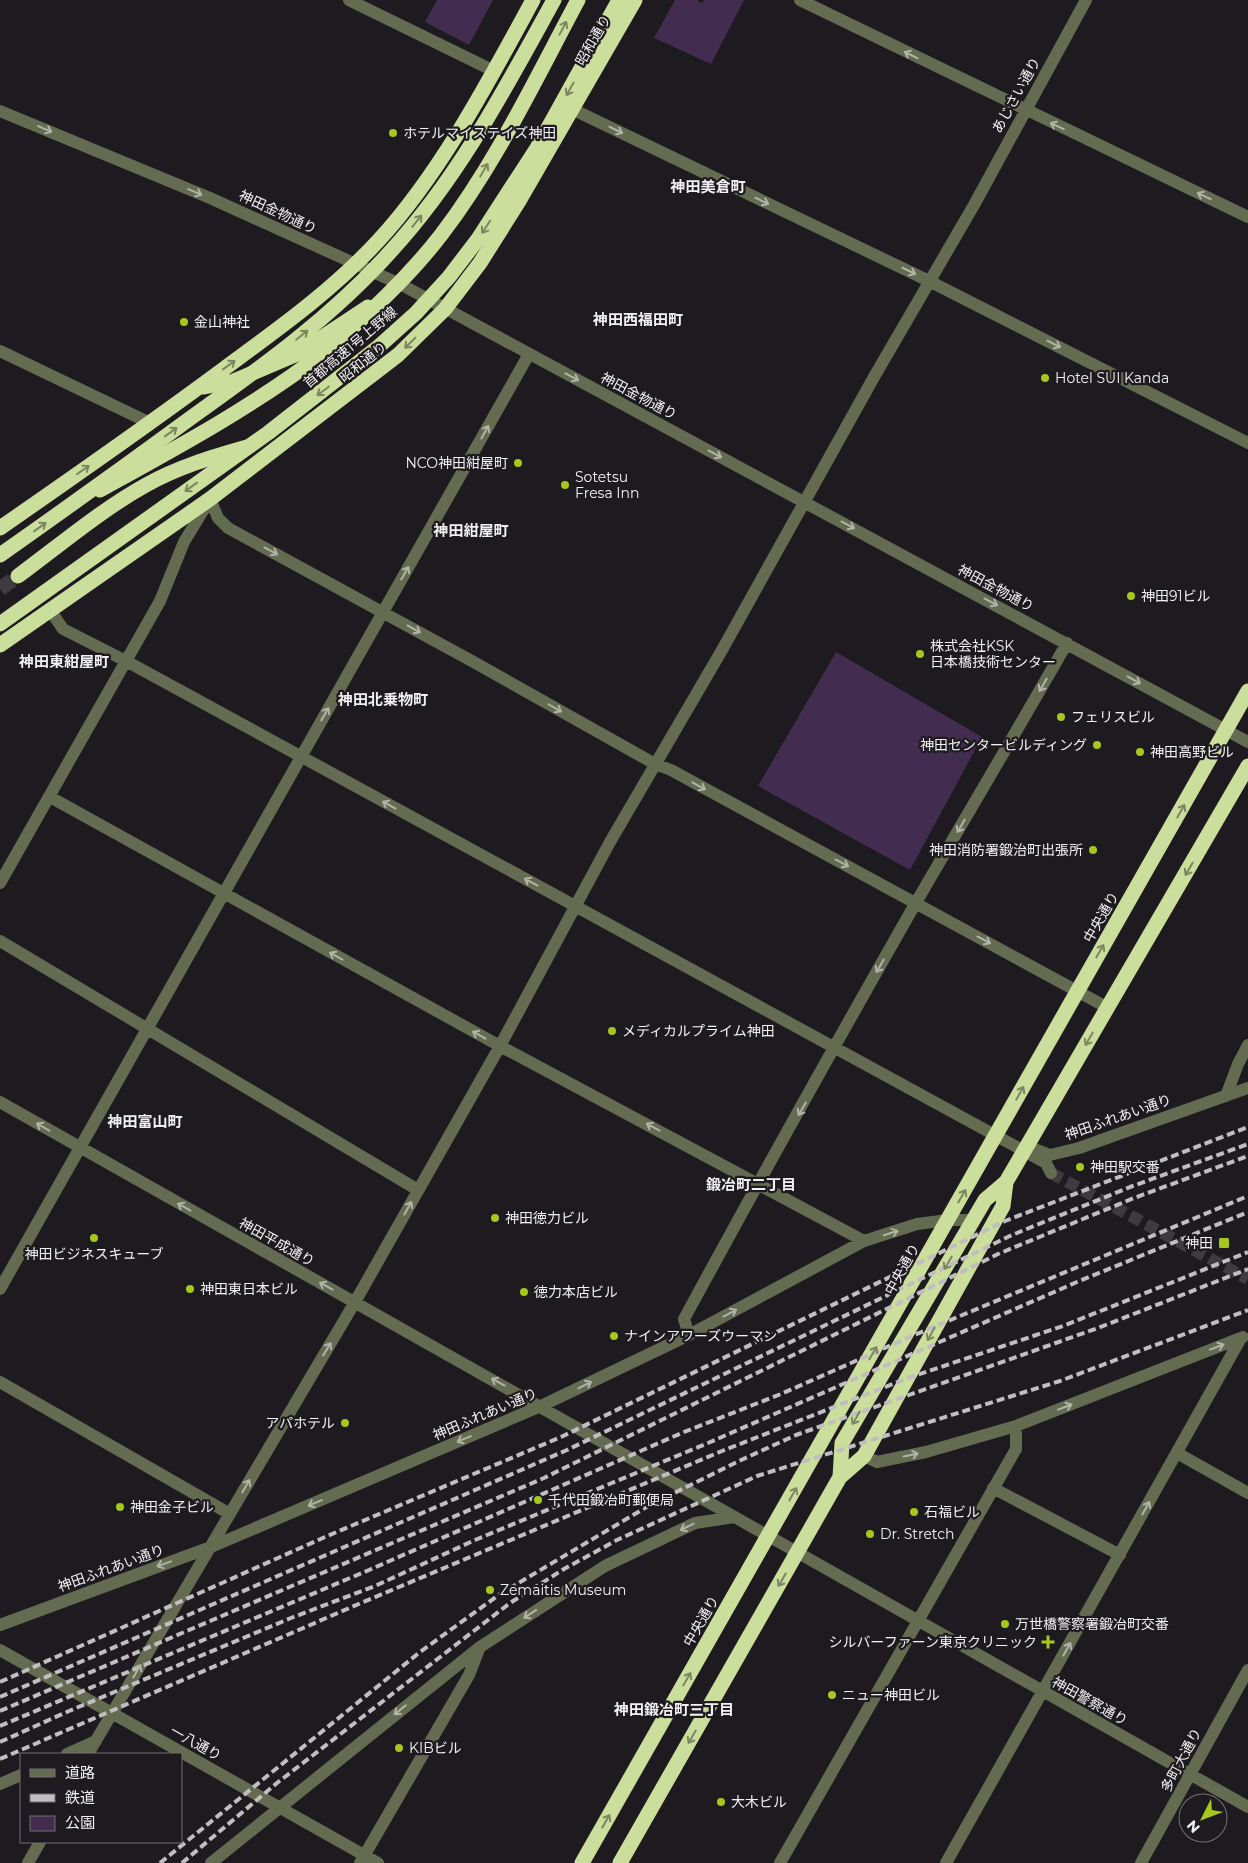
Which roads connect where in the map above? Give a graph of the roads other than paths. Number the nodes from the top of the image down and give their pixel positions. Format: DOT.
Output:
graph roads {
  1 [pos="349,0"];
  2 [pos="532,0"];
  3 [pos="554,0"];
  4 [pos="578,0"];
  5 [pos="619,0"];
  6 [pos="626,0"];
  7 [pos="635,0"];
  8 [pos="800,0"];
  9 [pos="1086,0"];
  10 [pos="616,32"];
  11 [pos="494,71"];
  12 [pos="572,109"];
  13 [pos="1024,110"];
  14 [pos="0,111"];
  15 [pos="1248,217"];
  16 [pos="356,264"];
  17 [pos="929,281"];
  18 [pos="402,285"];
  19 [pos="445,309"];
  20 [pos="0,352"];
  21 [pos="529,354"];
  22 [pos="198,388"];
  23 [pos="150,423"];
  24 [pos="296,433"];
  25 [pos="1248,443"];
  26 [pos="210,499"];
  27 [pos="805,502"];
  28 [pos="62,511"];
  29 [pos="0,528"];
  30 [pos="0,555"];
  31 [pos="18,576"];
  32 [pos="50,610"];
  33 [pos="383,611"];
  34 [pos="0,624"];
  35 [pos="1067,643"];
  36 [pos="0,646"];
  37 [pos="126,661"];
  38 [pos="1248,691"];
  39 [pos="1227,730"];
  40 [pos="1248,742"];
  41 [pos="300,756"];
  42 [pos="655,764"];
  43 [pos="1248,766"];
  44 [pos="50,797"];
  45 [pos="0,883"];
  46 [pos="224,894"];
  47 [pos="916,904"];
  48 [pos="574,906"];
  49 [pos="0,941"];
  50 [pos="1077,990"];
  51 [pos="1108,1008"];
  52 [pos="148,1028"];
  53 [pos="1248,1045"];
  54 [pos="500,1046"];
  55 [pos="834,1047"];
  56 [pos="1248,1088"];
  57 [pos="1226,1096"];
  58 [pos="0,1102"];
  59 [pos="996,1136"];
  60 [pos="80,1148"];
  61 [pos="1025,1148"];
  62 [pos="1051,1173"];
  63 [pos="1006,1182"];
  64 [pos="758,1183"];
  65 [pos="418,1190"];
  66 [pos="948,1220"];
  67 [pos="972,1220"];
  68 [pos="864,1241"];
  69 [pos="0,1288"];
  70 [pos="355,1302"];
  71 [pos="689,1335"];
  72 [pos="1244,1336"];
  73 [pos="0,1382"];
  74 [pos="541,1406"];
  75 [pos="1016,1426"];
  76 [pos="1177,1452"];
  77 [pos="864,1456"];
  78 [pos="840,1477"];
  79 [pos="993,1488"];
  80 [pos="1248,1493"];
  81 [pos="230,1514"];
  82 [pos="735,1517"];
  83 [pos="768,1536"];
  84 [pos="211,1547"];
  85 [pos="798,1553"];
  86 [pos="1120,1555"];
  87 [pos="918,1620"];
  88 [pos="0,1626"];
  89 [pos="480,1647"];
  90 [pos="0,1650"];
  91 [pos="1248,1670"];
  92 [pos="1043,1692"];
  93 [pos="113,1714"];
  94 [pos="96,1741"];
  95 [pos="69,1753"];
  96 [pos="89,1753"];
  97 [pos="20,1774"];
  98 [pos="1191,1774"];
  99 [pos="0,1784"];
  100 [pos="280,1807"];
  101 [pos="1248,1807"];
  102 [pos="39,1843"];
  103 [pos="363,1859"];
  104 [pos="28,1863"];
  105 [pos="211,1863"];
  106 [pos="378,1863"];
  107 [pos="582,1863"];
  108 [pos="620,1863"];
  109 [pos="780,1863"];
  110 [pos="946,1863"];
  111 [pos="1141,1863"];
  1 -- 11 [label="street"];
  2 -- 11 [label="highway"];
  28 -- 3 [label="highway, one-way, bridge"];
  28 -- 4 [label="highway, one-way, bridge"];
  5 -- 34 [label="highway, 首都高速1号上野線, one-way, bridge"];
  6 -- 10 [label="highway"];
  7 -- 10 [label="highway, 昭和通り"];
  13 -- 8 [label="street, one-way"];
  9 -- 13 [label="street, あじさい通り"];
  10 -- 12 [label="highway, 昭和通り"];
  11 -- 16 [label="highway"];
  12 -- 17 [label="street, one-way"];
  12 -- 19 [label="highway, 昭和通り"];
  15 -- 13 [label="street, one-way"];
  13 -- 17 [label="street, あじさい通り"];
  14 -- 16 [label="street, 神田金物通り, one-way"];
  16 -- 18 [label="street, 神田金物通り"];
  22 -- 16 [label="highway, one-way"];
  17 -- 25 [label="street, one-way"];
  17 -- 27 [label="street, あじさい通り"];
  18 -- 19 [label="street, 神田金物通り"];
  18 -- 22 [label="highway"];
  19 -- 21 [label="street, 神田金物通り"];
  19 -- 24 [label="highway, 昭和通り, one-way"];
  20 -- 23 [label="street"];
  21 -- 27 [label="street, 神田金物通り, one-way"];
  33 -- 21 [label="street, one-way"];
  22 -- 23 [label="highway"];
  29 -- 23 [label="highway, one-way"];
  24 -- 26 [label="highway, 昭和通り"];
  24 -- 31 [label="highway"];
  26 -- 32 [label="highway, 昭和通り"];
  26 -- 33 [label="street, one-way"];
  26 -- 37 [label="street"];
  27 -- 35 [label="street, 神田金物通り, one-way"];
  27 -- 42 [label="street, あじさい通り"];
  30 -- 28 [label="highway, one-way, bridge"];
  32 -- 36 [label="highway, 昭和通り"];
  32 -- 37 [label="street, 神田ふれあい通り"];
  41 -- 33 [label="street, one-way"];
  33 -- 42 [label="street, one-way"];
  35 -- 39 [label="street, 神田金物通り, one-way"];
  35 -- 47 [label="street, one-way"];
  37 -- 41 [label="street, 神田ふれあい通り"];
  37 -- 44 [label="street"];
  38 -- 39 [label="highway, 中央通り"];
  39 -- 40 [label="street, 神田金物通り"];
  50 -- 39 [label="highway, 中央通り, one-way"];
  41 -- 46 [label="street"];
  48 -- 41 [label="street, 神田ふれあい通り, one-way"];
  42 -- 47 [label="street, one-way"];
  42 -- 48 [label="street, あじさい通り"];
  43 -- 51 [label="highway, one-way"];
  44 -- 45 [label="street"];
  44 -- 46 [label="street"];
  46 -- 52 [label="street"];
  54 -- 46 [label="street, one-way"];
  47 -- 50 [label="street, one-way"];
  47 -- 55 [label="street, one-way"];
  48 -- 54 [label="street, あじさい通り"];
  48 -- 55 [label="street, 神田ふれあい通り"];
  49 -- 52 [label="street"];
  50 -- 51 [label="street"];
  59 -- 50 [label="highway, 中央通り, one-way"];
  51 -- 61 [label="highway, one-way"];
  52 -- 60 [label="street"];
  52 -- 65 [label="street"];
  53 -- 57 [label="street"];
  64 -- 54 [label="street, one-way"];
  54 -- 65 [label="street, あじさい通り"];
  55 -- 59 [label="street, 神田ふれあい通り"];
  55 -- 64 [label="street, one-way"];
  56 -- 57 [label="street, 神田ふれあい通り"];
  57 -- 61 [label="street, 神田ふれあい通り"];
  60 -- 58 [label="street, 神田平成通り, one-way"];
  59 -- 61 [label="street, 神田ふれあい通り"];
  66 -- 59 [label="highway, 中央通り, one-way"];
  60 -- 69 [label="street"];
  70 -- 60 [label="street, 神田平成通り, one-way"];
  61 -- 62 [label="street"];
  61 -- 63 [label="highway"];
  63 -- 67 [label="highway"];
  63 -- 77 [label="highway, one-way"];
  64 -- 68 [label="street"];
  64 -- 71 [label="street"];
  70 -- 65 [label="street, あじさい通り, one-way"];
  66 -- 67 [label="street, 神田ふれあい通り"];
  68 -- 66 [label="street, 神田ふれあい通り, one-way"];
  83 -- 66 [label="highway, 中央通り, one-way"];
  67 -- 78 [label="highway, one-way"];
  71 -- 68 [label="street, 神田ふれあい通り, one-way"];
  74 -- 70 [label="street, 神田平成通り, one-way"];
  81 -- 70 [label="street, あじさい通り, one-way"];
  74 -- 71 [label="street, 神田ふれあい通り, one-way"];
  75 -- 72 [label="street, one-way"];
  72 -- 76 [label="street"];
  73 -- 81 [label="street"];
  74 -- 82 [label="street, 神田平成通り"];
  74 -- 84 [label="street, 神田ふれあい通り, one-way"];
  77 -- 75 [label="street, one-way"];
  75 -- 79 [label="street"];
  76 -- 80 [label="street"];
  86 -- 76 [label="street, one-way"];
  77 -- 78 [label="highway"];
  78 -- 85 [label="highway"];
  79 -- 86 [label="street"];
  79 -- 87 [label="street"];
  81 -- 84 [label="street, あじさい通り"];
  82 -- 83 [label="street, 神田警察通り"];
  82 -- 89 [label="street, one-way"];
  83 -- 85 [label="street, 神田警察通り"];
  107 -- 83 [label="highway, 中央通り, one-way"];
  84 -- 88 [label="street, 神田ふれあい通り, one-way"];
  93 -- 84 [label="street, あじさい通り, one-way"];
  85 -- 87 [label="street, 神田警察通り"];
  85 -- 108 [label="highway, one-way"];
  92 -- 86 [label="street, one-way"];
  87 -- 92 [label="street, 神田警察通り"];
  87 -- 109 [label="street"];
  89 -- 100 [label="street, one-way"];
  89 -- 103 [label="street"];
  90 -- 93 [label="street, 一八通り"];
  91 -- 98 [label="street, 多町大通り"];
  92 -- 98 [label="street, 神田警察通り"];
  92 -- 110 [label="street"];
  93 -- 94 [label="street, あじさい通り"];
  93 -- 100 [label="street, 一八通り"];
  94 -- 95 [label="street"];
  94 -- 96 [label="street, あじさい通り"];
  97 -- 99 [label="street"];
  98 -- 101 [label="street, 神田警察通り"];
  98 -- 111 [label="street, 多町大通り"];
  100 -- 103 [label="street, 一八通り"];
  100 -- 105 [label="street"];
  102 -- 104 [label="street"];
  103 -- 106 [label="street, 一八通り"];
}
